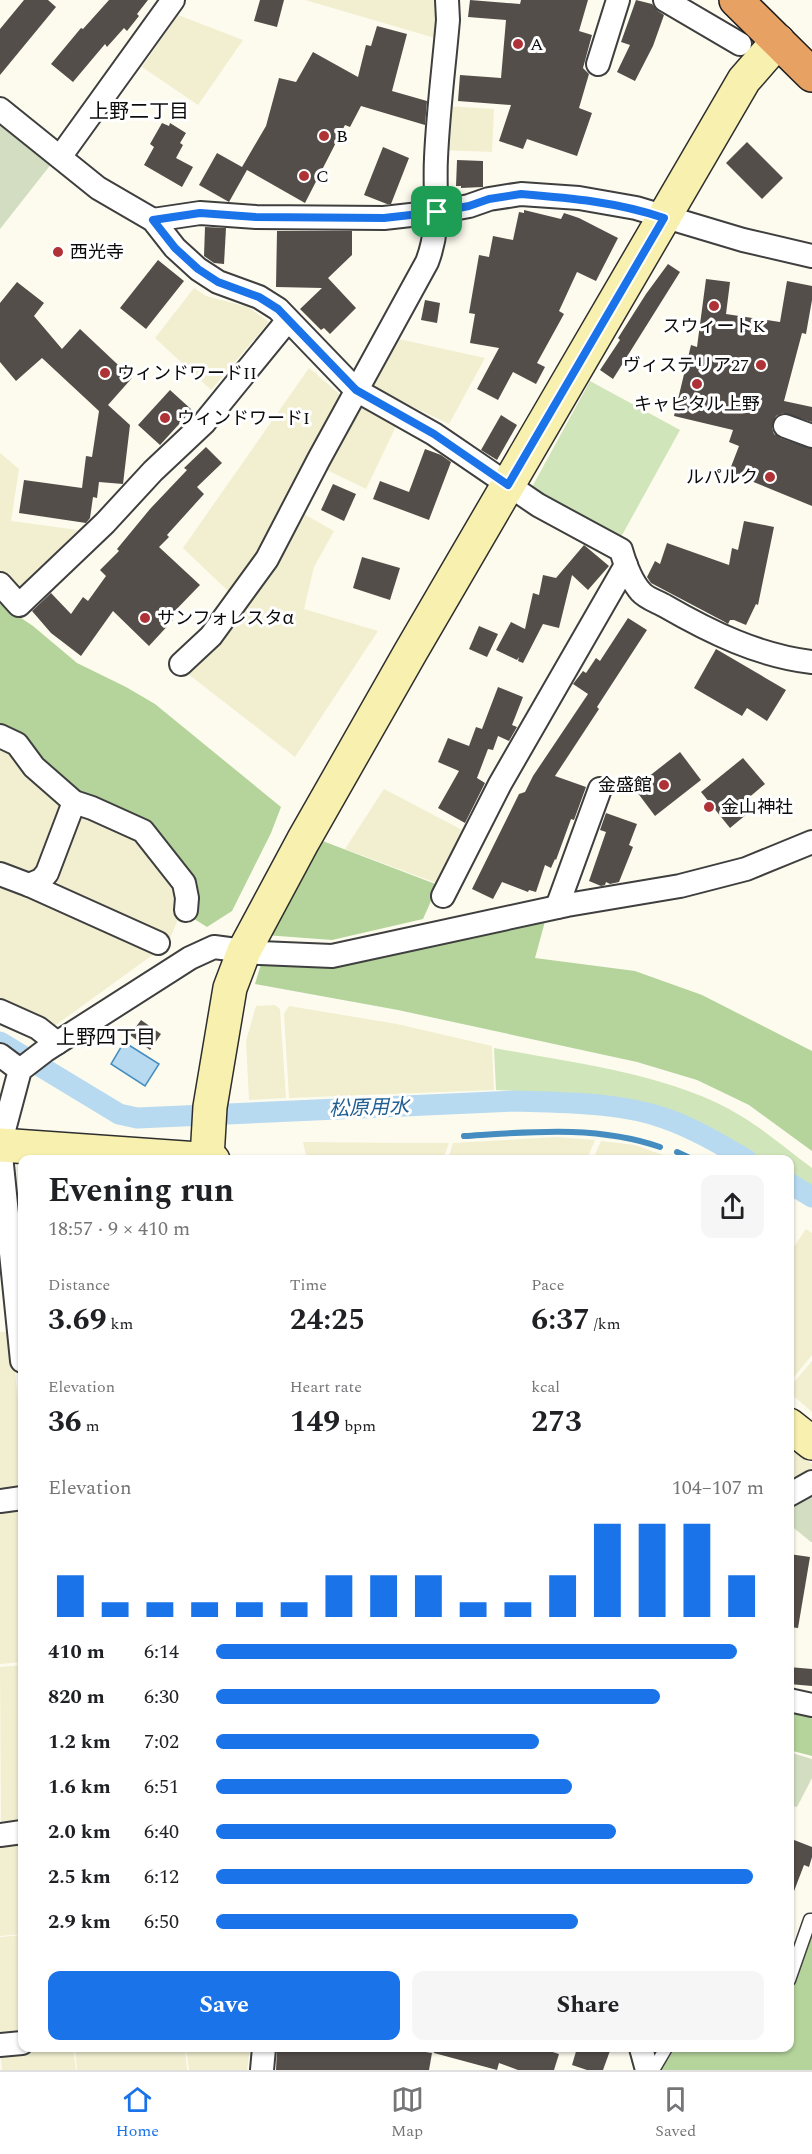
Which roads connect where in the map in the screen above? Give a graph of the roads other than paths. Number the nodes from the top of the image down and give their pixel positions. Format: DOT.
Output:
graph roads {
  1 [pos="173,0"];
  2 [pos="447,0"];
  3 [pos="618,0"];
  4 [pos="665,0"];
  5 [pos="736,0"];
  6 [pos="778,41"];
  7 [pos="740,44"];
  8 [pos="598,64"];
  9 [pos="812,75"];
  10 [pos="0,109"];
  11 [pos="60,157"];
  12 [pos="437,212"];
  13 [pos="664,218"];
  14 [pos="153,220"];
  15 [pos="812,256"];
  16 [pos="288,320"];
  17 [pos="356,390"];
  18 [pos="785,426"];
  19 [pos="812,436"];
  20 [pos="508,485"];
  21 [pos="626,566"];
  22 [pos="0,584"];
  23 [pos="812,662"];
  24 [pos="181,664"];
  25 [pos="0,736"];
  26 [pos="600,789"];
  27 [pos="74,802"];
  28 [pos="812,842"];
  29 [pos="0,874"];
  30 [pos="29,885"];
  31 [pos="443,896"];
  32 [pos="557,907"];
  33 [pos="186,910"];
  34 [pos="158,943"];
  35 [pos="244,951"];
  36 [pos="0,1011"];
  37 [pos="0,1055"];
  38 [pos="38,1056"];
  39 [pos="210,1138"];
  40 [pos="0,1145"];
  41 [pos="18,1322"];
  42 [pos="794,1429"];
  43 [pos="812,1443"];
  44 [pos="812,1482"];
  45 [pos="794,1492"];
  46 [pos="18,1499"];
  47 [pos="0,1501"];
  48 [pos="794,1701"];
  49 [pos="812,1705"];
  50 [pos="18,1833"];
  51 [pos="0,1835"];
  52 [pos="812,1920"];
  53 [pos="794,1966"];
  54 [pos="18,2043"];
  55 [pos="0,2045"];
  56 [pos="264,2052"];
  57 [pos="642,2052"];
  58 [pos="664,2052"];
  59 [pos="262,2070"];
  60 [pos="647,2070"];
  61 [pos="653,2070"];
  1 -- 11 [label="street"];
  2 -- 12 [label="street"];
  3 -- 8 [label="street"];
  4 -- 7 [label="street"];
  5 -- 6 [label="highway"];
  6 -- 9 [label="highway"];
  6 -- 13 [label="street"];
  10 -- 11 [label="street"];
  11 -- 14 [label="street"];
  12 -- 13 [label="street"];
  12 -- 14 [label="street"];
  12 -- 17 [label="street"];
  13 -- 15 [label="street"];
  13 -- 20 [label="street"];
  14 -- 16 [label="street"];
  16 -- 17 [label="street"];
  16 -- 22 [label="street"];
  17 -- 20 [label="street"];
  17 -- 24 [label="street"];
  18 -- 19 [label="street"];
  20 -- 21 [label="street"];
  20 -- 35 [label="street"];
  21 -- 23 [label="street"];
  21 -- 31 [label="street"];
  25 -- 27 [label="street"];
  26 -- 32 [label="street"];
  27 -- 30 [label="street"];
  27 -- 33 [label="street"];
  28 -- 32 [label="street"];
  29 -- 30 [label="street"];
  30 -- 34 [label="street"];
  32 -- 35 [label="street"];
  35 -- 38 [label="street"];
  35 -- 39 [label="street"];
  36 -- 38 [label="street"];
  37 -- 38 [label="street"];
  38 -- 40 [label="street"];
  39 -- 40 [label="street"];
  40 -- 41 [label="street"];
  42 -- 43 [label="street"];
  44 -- 45 [label="street"];
  46 -- 47 [label="street"];
  48 -- 49 [label="street"];
  50 -- 51 [label="street"];
  52 -- 53 [label="lane"];
  54 -- 55 [label="street"];
  56 -- 59 [label="street"];
  57 -- 60 [label="street"];
  58 -- 61 [label="lane"];
}
